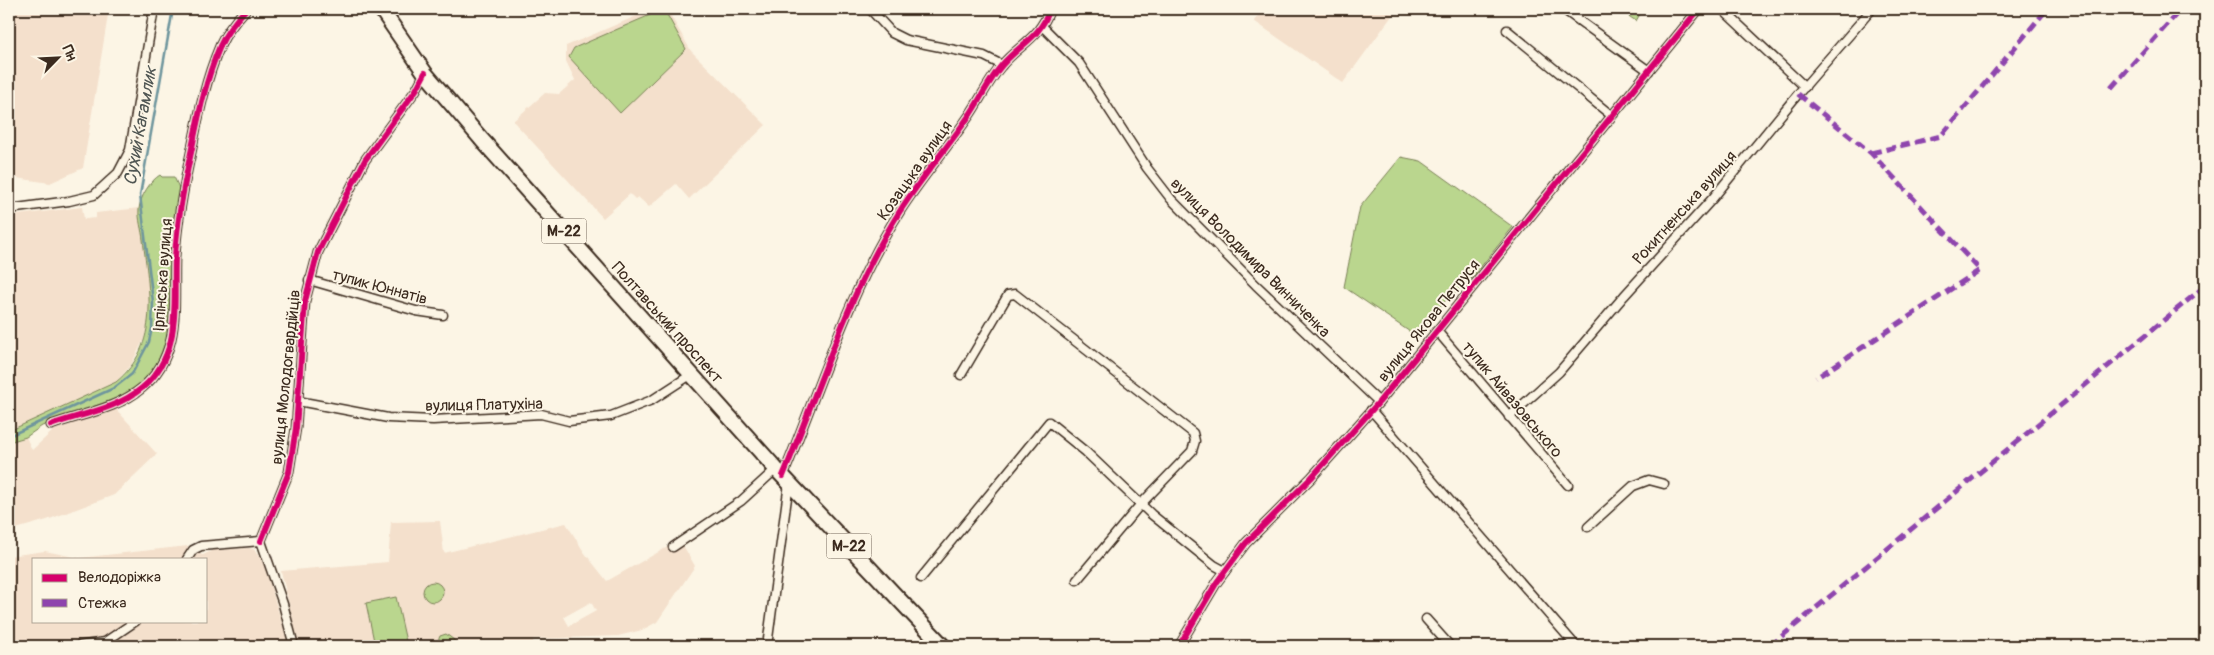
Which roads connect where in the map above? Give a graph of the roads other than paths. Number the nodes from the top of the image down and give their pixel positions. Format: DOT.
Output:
graph roads {
  1 [pos="154,9"];
  2 [pos="246,9"];
  3 [pos="381,9"];
  4 [pos="870,9"];
  5 [pos="1050,9"];
  6 [pos="1564,9"];
  7 [pos="1699,9"];
  8 [pos="1722,9"];
  9 [pos="1872,9"];
  10 [pos="1043,27"];
  11 [pos="1506,30"];
  12 [pos="1002,65"];
  13 [pos="1649,71"];
  14 [pos="425,73"];
  15 [pos="1805,86"];
  16 [pos="1612,116"];
  17 [pos="9,209"];
  18 [pos="310,280"];
  19 [pos="443,315"];
  20 [pos="1437,331"];
  21 [pos="692,374"];
  22 [pos="961,375"];
  23 [pos="298,401"];
  24 [pos="1379,402"];
  25 [pos="1371,410"];
  26 [pos="1509,417"];
  27 [pos="51,425"];
  28 [pos="783,476"];
  29 [pos="1664,484"];
  30 [pos="1568,485"];
  31 [pos="1140,504"];
  32 [pos="1588,527"];
  33 [pos="261,541"];
  34 [pos="673,548"];
  35 [pos="188,558"];
  36 [pos="1225,571"];
  37 [pos="920,578"];
  38 [pos="1077,580"];
  39 [pos="1426,619"];
  40 [pos="135,622"];
  41 [pos="78,646"];
  42 [pos="294,646"];
  43 [pos="767,646"];
  44 [pos="943,646"];
  45 [pos="1179,646"];
  46 [pos="1450,646"];
  47 [pos="1576,646"];
  1 -- 17 [label="street"];
  2 -- 27 [label="street, Ірпінська вулиця"];
  3 -- 14 [label="highway, Полтавський проспект / М-22"];
  4 -- 12 [label="street"];
  5 -- 10 [label="street, Козацька вулиця"];
  6 -- 13 [label="street"];
  7 -- 13 [label="street, вулиця Якова Петруся"];
  8 -- 15 [label="street"];
  9 -- 15 [label="street, Рокитненська вулиця"];
  10 -- 12 [label="street, Козацька вулиця"];
  10 -- 24 [label="street, вулиця Володимира Винниченка"];
  11 -- 16 [label="street"];
  12 -- 28 [label="street, Козацька вулиця"];
  13 -- 16 [label="street, вулиця Якова Петруся"];
  14 -- 18 [label="street, вулиця Молодогвардійців"];
  14 -- 21 [label="highway, Полтавський проспект / М-22"];
  15 -- 26 [label="street, Рокитненська вулиця"];
  16 -- 20 [label="street, вулиця Якова Петруся"];
  18 -- 19 [label="street, тупик Юннатів"];
  18 -- 23 [label="street, вулиця Молодогвардійців"];
  20 -- 24 [label="street, вулиця Якова Петруся"];
  20 -- 26 [label="street, тупик Айвазовського"];
  21 -- 23 [label="street, вулиця Платухіна"];
  21 -- 28 [label="highway, Полтавський проспект / М-22"];
  22 -- 31 [label="street"];
  23 -- 33 [label="street, вулиця Молодогвардійців"];
  24 -- 25 [label="street, вулиця Якова Петруся"];
  25 -- 36 [label="street, вулиця Якова Петруся"];
  25 -- 47 [label="street"];
  26 -- 30 [label="street, тупик Айвазовського"];
  28 -- 34 [label="street"];
  28 -- 43 [label="street"];
  28 -- 44 [label="highway, Полтавський проспект / М-22"];
  29 -- 32 [label="street"];
  31 -- 36 [label="street"];
  31 -- 37 [label="street"];
  31 -- 38 [label="street"];
  33 -- 35 [label="street"];
  33 -- 42 [label="street"];
  36 -- 45 [label="street, вулиця Якова Петруся"];
  39 -- 46 [label="street"];
  40 -- 41 [label="street"];
}
